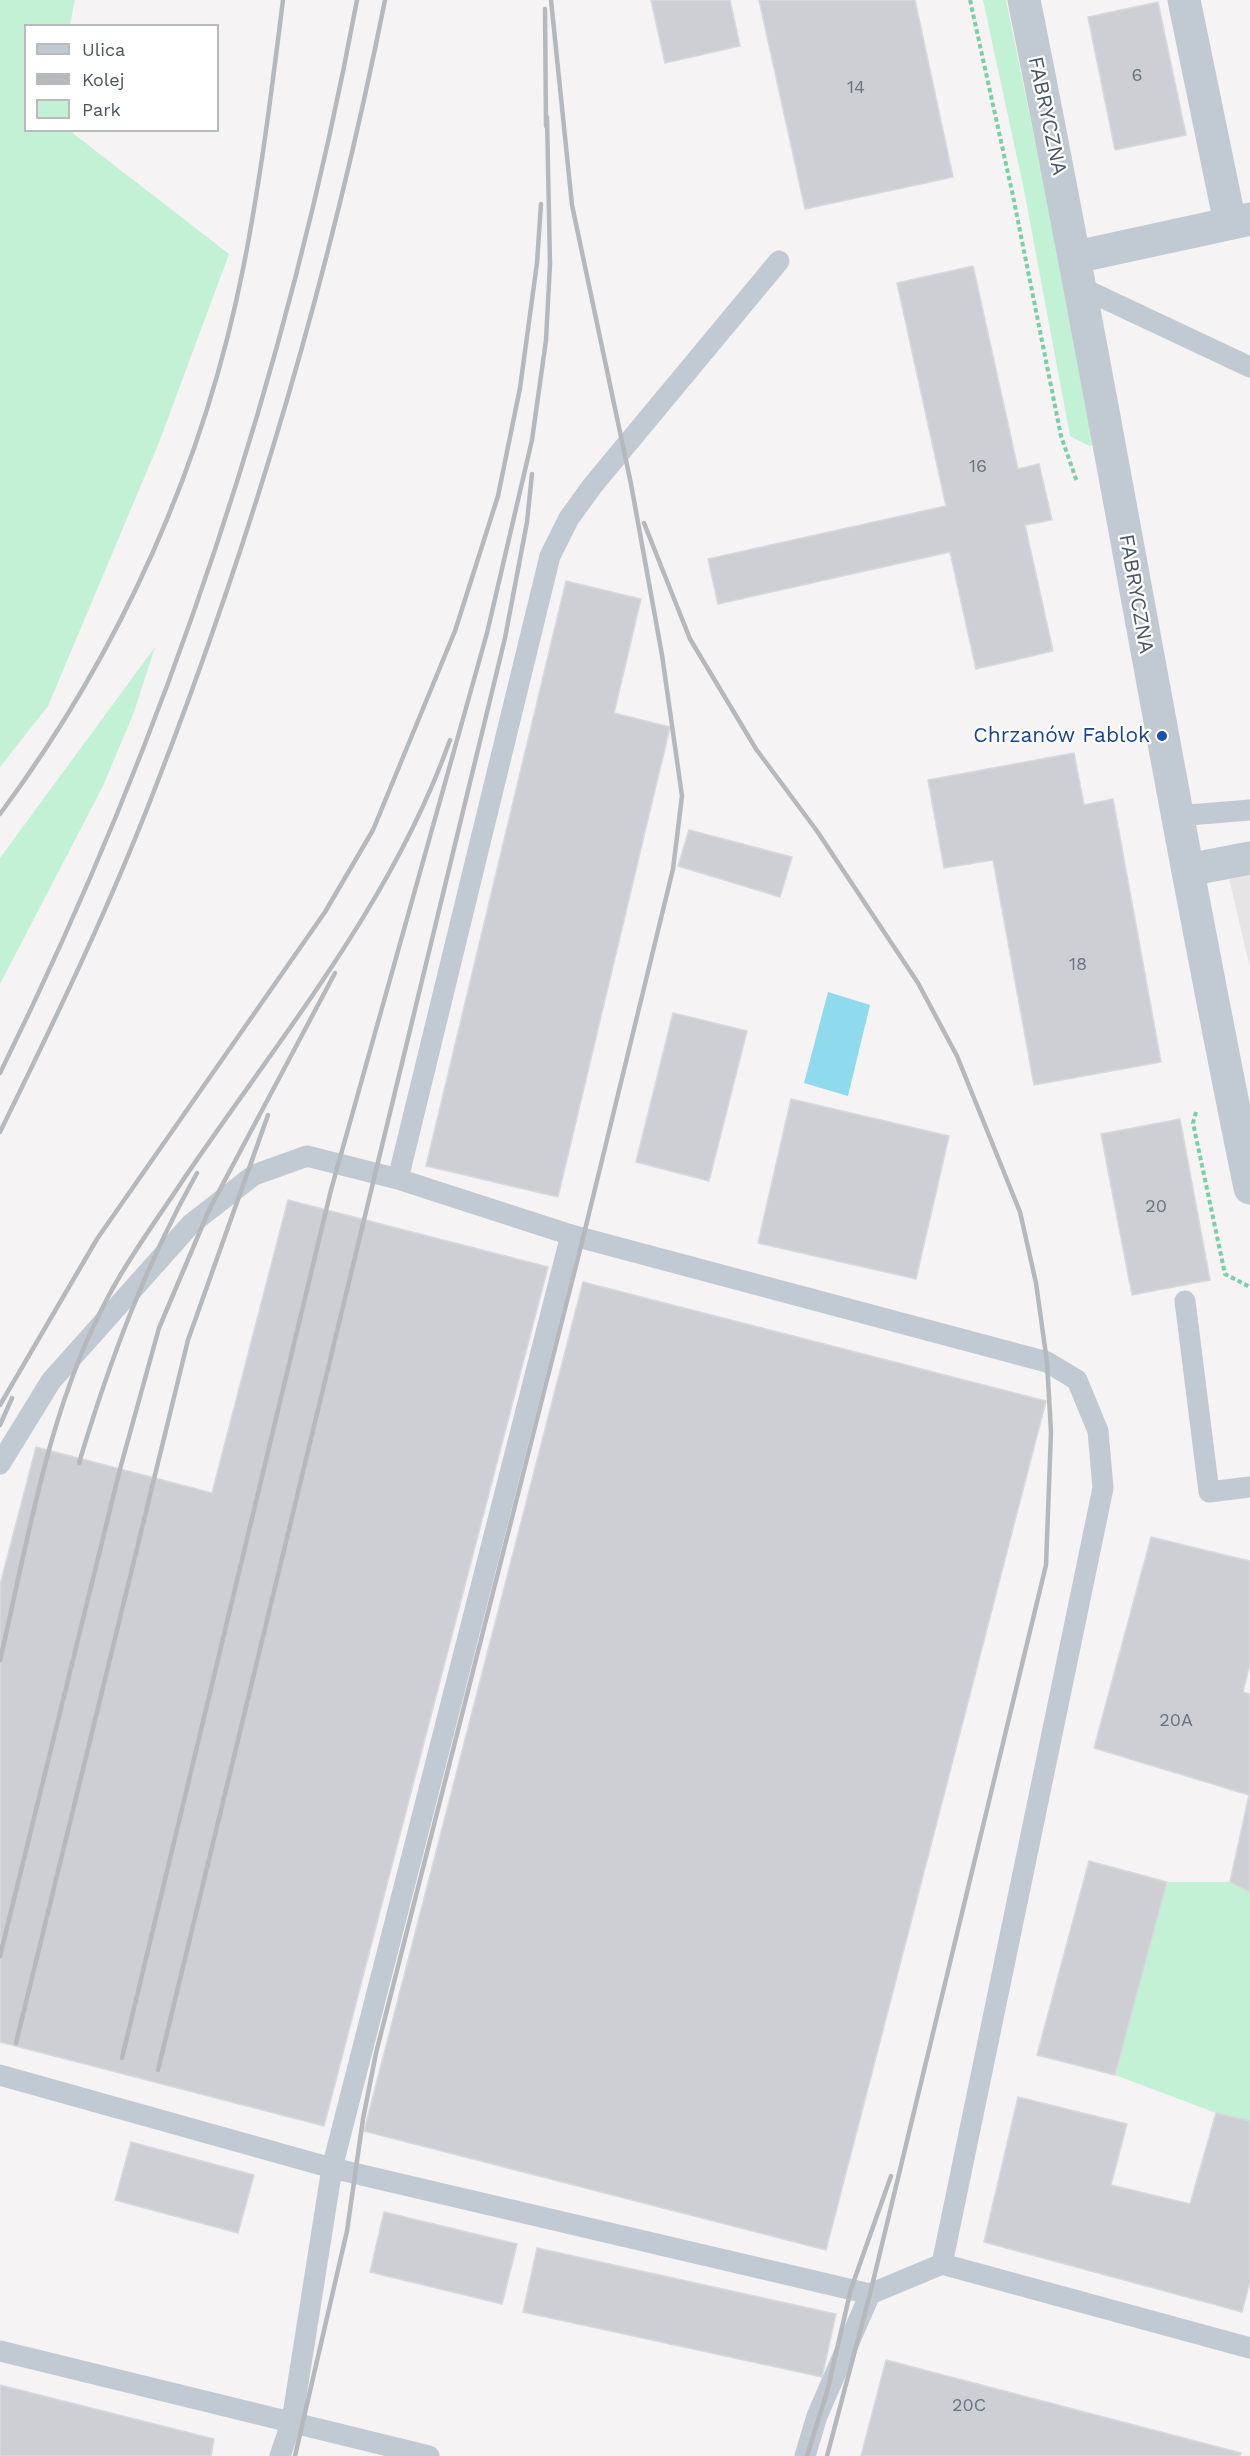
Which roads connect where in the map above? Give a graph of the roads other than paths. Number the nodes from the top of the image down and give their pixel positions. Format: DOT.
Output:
graph roads {
  1 [pos="1024,0"];
  2 [pos="1184,0"];
  3 [pos="1240,221"];
  4 [pos="779,261"];
  5 [pos="1079,273"];
  6 [pos="1250,367"];
  7 [pos="1250,810"];
  8 [pos="1177,816"];
  9 [pos="1250,858"];
  10 [pos="1188,870"];
  11 [pos="398,1179"];
  12 [pos="1250,1188"];
  13 [pos="571,1235"];
  14 [pos="1185,1301"];
  15 [pos="0,1464"];
  16 [pos="1250,1487"];
  17 [pos="0,2075"];
  18 [pos="332,2168"];
  19 [pos="942,2264"];
  20 [pos="870,2294"];
  21 [pos="1250,2348"];
  22 [pos="0,2351"];
  23 [pos="291,2421"];
  24 [pos="280,2456"];
  25 [pos="429,2456"];
  26 [pos="805,2456"];
  1 -- 5 [label="street, FABRYCZNA"];
  2 -- 3 [label="street"];
  3 -- 5 [label="street"];
  4 -- 11 [label="lane"];
  5 -- 6 [label="lane"];
  5 -- 8 [label="street, FABRYCZNA"];
  7 -- 8 [label="lane"];
  8 -- 10 [label="street, FABRYCZNA"];
  9 -- 10 [label="street"];
  10 -- 12 [label="street, FABRYCZNA"];
  11 -- 13 [label="lane"];
  11 -- 15 [label="lane"];
  13 -- 18 [label="lane"];
  13 -- 19 [label="lane"];
  14 -- 16 [label="lane"];
  17 -- 18 [label="lane"];
  18 -- 20 [label="lane"];
  18 -- 23 [label="lane"];
  19 -- 20 [label="lane"];
  19 -- 21 [label="lane"];
  20 -- 26 [label="lane"];
  22 -- 23 [label="lane"];
  23 -- 24 [label="lane"];
  23 -- 25 [label="lane"];
}
